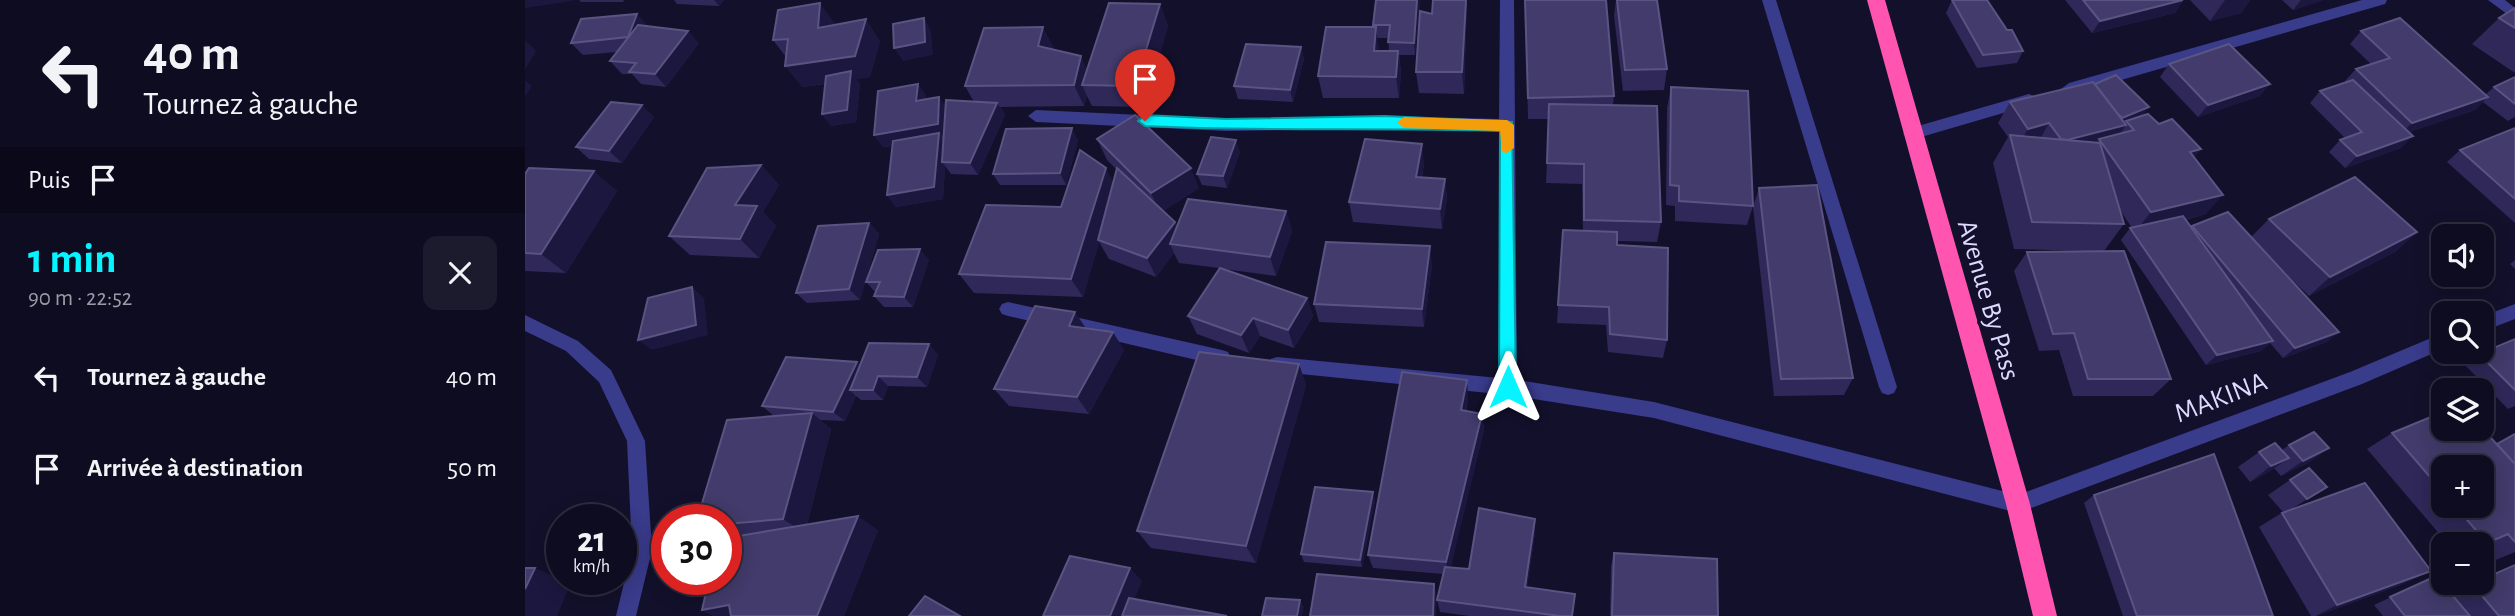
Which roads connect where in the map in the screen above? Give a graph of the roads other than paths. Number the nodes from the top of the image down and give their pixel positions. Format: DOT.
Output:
graph roads {
  1 [pos="1507,0"];
  2 [pos="1769,0"];
  3 [pos="1876,0"];
  4 [pos="2380,0"];
  5 [pos="2495,0"];
  6 [pos="2515,15"];
  7 [pos="1036,116"];
  8 [pos="1507,125"];
  9 [pos="1911,134"];
  10 [pos="1008,309"];
  11 [pos="2515,311"];
  12 [pos="2494,320"];
  13 [pos="525,323"];
  14 [pos="2431,346"];
  15 [pos="1236,361"];
  16 [pos="1263,364"];
  17 [pos="1508,387"];
  18 [pos="1888,387"];
  19 [pos="2018,504"];
  20 [pos="626,616"];
  21 [pos="2045,616"];
  1 -- 8 [label="street"];
  2 -- 18 [label="street"];
  3 -- 9 [label="highway, Avenue By Pass"];
  4 -- 9 [label="street"];
  5 -- 6 [label="street"];
  7 -- 8 [label="street"];
  8 -- 17 [label="street"];
  9 -- 19 [label="highway, Avenue By Pass"];
  10 -- 15 [label="street"];
  11 -- 12 [label="street"];
  13 -- 20 [label="street"];
  14 -- 19 [label="street, MAKINA"];
  16 -- 17 [label="street"];
  17 -- 19 [label="street"];
  19 -- 21 [label="highway, Avenue By Pass"];
}
